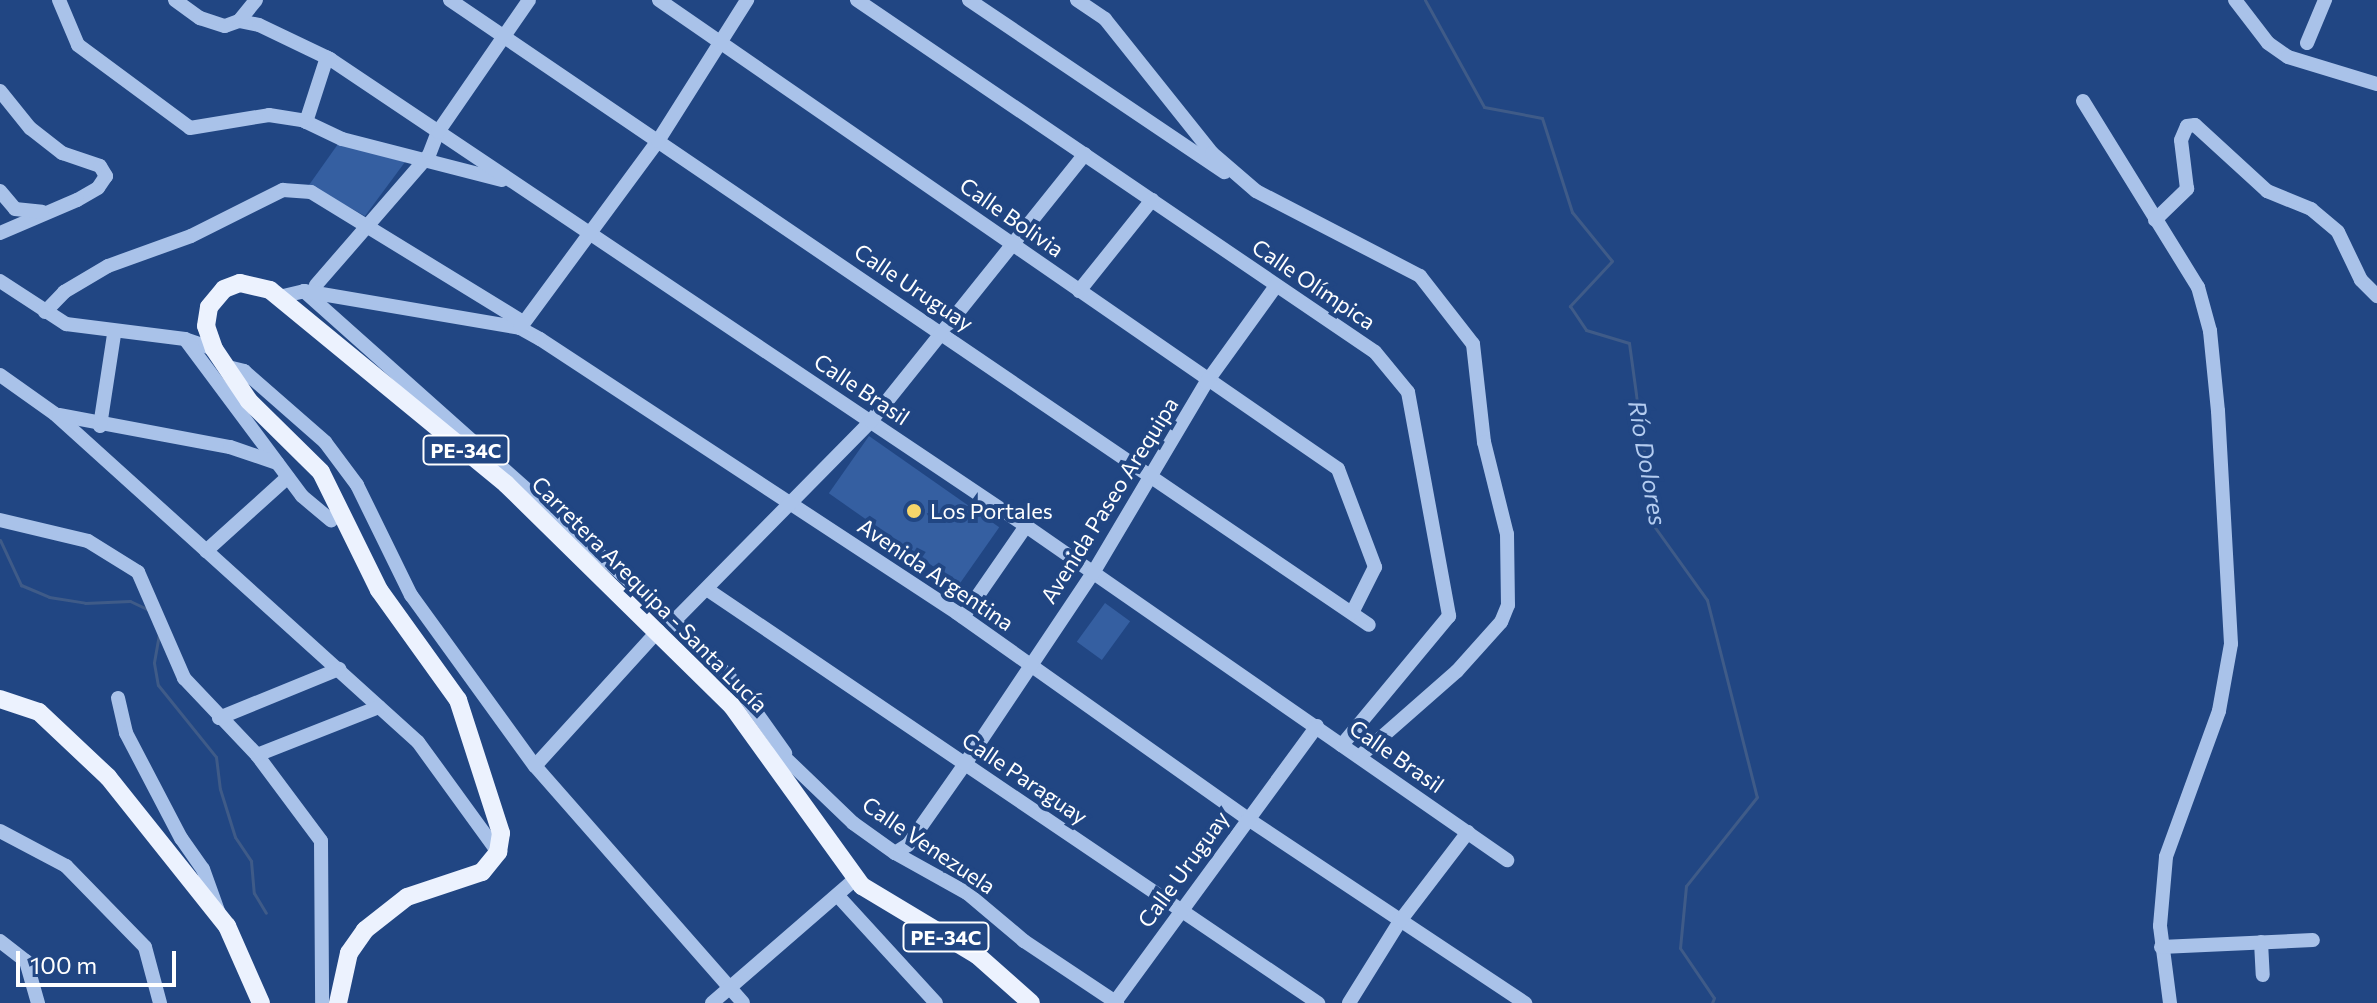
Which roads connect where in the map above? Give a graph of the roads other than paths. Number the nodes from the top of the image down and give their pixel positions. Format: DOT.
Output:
graph roads {
  1 [pos="59,0"];
  2 [pos="175,0"];
  3 [pos="256,0"];
  4 [pos="450,0"];
  5 [pos="529,0"];
  6 [pos="659,0"];
  7 [pos="747,0"];
  8 [pos="857,0"];
  9 [pos="969,0"];
  10 [pos="1077,0"];
  11 [pos="2235,0"];
  12 [pos="2325,0"];
  13 [pos="239,21"];
  14 [pos="505,36"];
  15 [pos="720,41"];
  16 [pos="2307,43"];
  17 [pos="327,57"];
  18 [pos="2377,84"];
  19 [pos="0,91"];
  20 [pos="2083,101"];
  21 [pos="306,122"];
  22 [pos="438,132"];
  23 [pos="658,141"];
  24 [pos="1085,154"];
  25 [pos="420,160"];
  26 [pos="513,182"];
  27 [pos="0,191"];
  28 [pos="1256,191"];
  29 [pos="1152,200"];
  30 [pos="57,210"];
  31 [pos="2155,220"];
  32 [pos="367,226"];
  33 [pos="0,233"];
  34 [pos="590,233"];
  35 [pos="1012,243"];
  36 [pos="0,281"];
  37 [pos="1276,286"];
  38 [pos="310,288"];
  39 [pos="1079,291"];
  40 [pos="2377,296"];
  41 [pos="279,297"];
  42 [pos="45,312"];
  43 [pos="522,325"];
  44 [pos="942,332"];
  45 [pos="114,334"];
  46 [pos="185,339"];
  47 [pos="214,349"];
  48 [pos="224,366"];
  49 [pos="0,375"];
  50 [pos="1206,383"];
  51 [pos="55,414"];
  52 [pos="871,421"];
  53 [pos="100,426"];
  54 [pos="277,463"];
  55 [pos="1149,472"];
  56 [pos="288,477"];
  57 [pos="791,502"];
  58 [pos="0,520"];
  59 [pos="331,520"];
  60 [pos="1026,526"];
  61 [pos="206,551"];
  62 [pos="1093,573"];
  63 [pos="708,590"];
  64 [pos="1352,613"];
  65 [pos="963,617"];
  66 [pos="1369,625"];
  67 [pos="666,626"];
  68 [pos="1030,665"];
  69 [pos="339,669"];
  70 [pos="118,698"];
  71 [pos="0,699"];
  72 [pos="379,707"];
  73 [pos="219,718"];
  74 [pos="1317,726"];
  75 [pos="763,744"];
  76 [pos="1342,745"];
  77 [pos="785,753"];
  78 [pos="257,755"];
  79 [pos="1359,757"];
  80 [pos="965,764"];
  81 [pos="535,766"];
  82 [pos="1248,819"];
  83 [pos="0,831"];
  84 [pos="1468,832"];
  85 [pos="498,852"];
  86 [pos="895,853"];
  87 [pos="1507,860"];
  88 [pos="855,879"];
  89 [pos="838,896"];
  90 [pos="1180,908"];
  91 [pos="219,915"];
  92 [pos="1400,921"];
  93 [pos="2313,940"];
  94 [pos="0,941"];
  95 [pos="2261,942"];
  96 [pos="2161,947"];
  97 [pos="2263,975"];
  98 [pos="729,987"];
  99 [pos="1116,1002"];
  100 [pos="38,1003"];
  101 [pos="160,1003"];
  102 [pos="261,1003"];
  103 [pos="322,1003"];
  104 [pos="338,1003"];
  105 [pos="712,1003"];
  106 [pos="743,1003"];
  107 [pos="936,1003"];
  108 [pos="1031,1003"];
  109 [pos="1318,1003"];
  110 [pos="1349,1003"];
  111 [pos="1525,1003"];
  112 [pos="2170,1003"];
  1 -- 21 [label="street"];
  2 -- 13 [label="street, Calle Brasil"];
  3 -- 13 [label="street"];
  4 -- 14 [label="street, Calle Uruguay"];
  5 -- 14 [label="street"];
  6 -- 15 [label="street, Calle Bolivia"];
  7 -- 15 [label="street"];
  8 -- 24 [label="street, Calle Olímpica"];
  9 -- 28 [label="street"];
  10 -- 28 [label="street"];
  11 -- 18 [label="street"];
  12 -- 16 [label="street"];
  13 -- 17 [label="street, Calle Brasil"];
  14 -- 22 [label="street"];
  14 -- 23 [label="street, Calle Uruguay"];
  15 -- 23 [label="street"];
  15 -- 35 [label="street, Calle Bolivia"];
  17 -- 21 [label="street"];
  17 -- 22 [label="street, Calle Brasil"];
  19 -- 30 [label="street"];
  20 -- 31 [label="street"];
  21 -- 25 [label="street"];
  22 -- 25 [label="street"];
  22 -- 26 [label="street, Calle Brasil"];
  23 -- 34 [label="street"];
  23 -- 44 [label="street, Calle Uruguay"];
  24 -- 29 [label="street, Calle Olímpica"];
  24 -- 35 [label="street"];
  25 -- 26 [label="street"];
  25 -- 32 [label="street"];
  26 -- 34 [label="street, Calle Brasil"];
  27 -- 30 [label="street"];
  28 -- 79 [label="street"];
  29 -- 37 [label="street, Calle Olímpica"];
  29 -- 39 [label="street"];
  30 -- 33 [label="street"];
  31 -- 40 [label="street"];
  31 -- 96 [label="street"];
  32 -- 38 [label="street"];
  32 -- 42 [label="street"];
  32 -- 43 [label="street"];
  34 -- 43 [label="street"];
  34 -- 52 [label="street, Calle Brasil"];
  35 -- 39 [label="street, Calle Bolivia"];
  35 -- 44 [label="street"];
  36 -- 42 [label="street"];
  37 -- 50 [label="street, Avenida Paseo Arequipa"];
  37 -- 76 [label="street, Calle Olímpica"];
  38 -- 41 [label="street, Avenida Argentina"];
  38 -- 43 [label="street, Avenida Argentina"];
  38 -- 67 [label="street"];
  39 -- 50 [label="street, Calle Bolivia"];
  41 -- 47 [label="main road, Carretera Arequipa - Santa Lucía / PE-34C"];
  41 -- 67 [label="main road, Carretera Arequipa - Santa Lucía / PE-34C"];
  42 -- 45 [label="street"];
  43 -- 57 [label="street, Avenida Argentina"];
  44 -- 52 [label="street"];
  44 -- 55 [label="street, Calle Uruguay"];
  45 -- 46 [label="street"];
  45 -- 53 [label="street"];
  46 -- 47 [label="street"];
  46 -- 54 [label="street"];
  47 -- 48 [label="main road, Carretera Arequipa - Santa Lucía / PE-34C"];
  48 -- 81 [label="street"];
  48 -- 85 [label="main road, Carretera Arequipa - Santa Lucía / PE-34C"];
  49 -- 51 [label="street"];
  50 -- 55 [label="street, Avenida Paseo Arequipa"];
  50 -- 64 [label="street, Calle Bolivia"];
  51 -- 53 [label="street"];
  51 -- 61 [label="street"];
  52 -- 57 [label="street"];
  52 -- 60 [label="street, Calle Brasil"];
  53 -- 54 [label="street"];
  54 -- 56 [label="street"];
  55 -- 62 [label="street, Avenida Paseo Arequipa"];
  55 -- 64 [label="street, Calle Uruguay"];
  56 -- 59 [label="street"];
  56 -- 61 [label="street"];
  57 -- 63 [label="street"];
  57 -- 65 [label="street, Avenida Argentina"];
  58 -- 73 [label="street"];
  60 -- 62 [label="street, Calle Brasil"];
  60 -- 65 [label="street"];
  61 -- 69 [label="street"];
  62 -- 68 [label="street, Avenida Paseo Arequipa"];
  62 -- 74 [label="street, Calle Brasil"];
  63 -- 67 [label="street"];
  63 -- 80 [label="street, Calle Paraguay"];
  64 -- 66 [label="street, Calle Uruguay"];
  65 -- 68 [label="street, Avenida Argentina"];
  67 -- 75 [label="main road, Carretera Arequipa - Santa Lucía / PE-34C"];
  67 -- 77 [label="street"];
  67 -- 81 [label="street"];
  68 -- 80 [label="street, Avenida Paseo Arequipa"];
  68 -- 82 [label="street, Avenida Argentina"];
  69 -- 72 [label="street"];
  69 -- 73 [label="street"];
  70 -- 91 [label="street"];
  71 -- 91 [label="main road"];
  72 -- 78 [label="street"];
  72 -- 85 [label="street"];
  73 -- 78 [label="street"];
  74 -- 76 [label="street, Calle Brasil"];
  74 -- 82 [label="street, Calle Uruguay"];
  75 -- 77 [label="street, Calle Venezuela"];
  75 -- 88 [label="main road, Carretera Arequipa - Santa Lucía / PE-34C"];
  76 -- 79 [label="street, Calle Brasil"];
  77 -- 86 [label="street, Calle Venezuela"];
  78 -- 103 [label="street"];
  79 -- 84 [label="street, Calle Brasil"];
  80 -- 86 [label="street, Avenida Paseo Arequipa"];
  80 -- 90 [label="street, Calle Paraguay"];
  81 -- 98 [label="street"];
  82 -- 90 [label="street, Calle Uruguay"];
  82 -- 92 [label="street, Avenida Argentina"];
  83 -- 101 [label="street"];
  84 -- 87 [label="street, Calle Brasil"];
  84 -- 92 [label="street"];
  85 -- 104 [label="main road"];
  86 -- 99 [label="street, Calle Venezuela"];
  88 -- 89 [label="street"];
  88 -- 108 [label="main road, Carretera Arequipa - Santa Lucía / PE-34C"];
  89 -- 98 [label="street"];
  89 -- 107 [label="street"];
  90 -- 99 [label="street, Calle Uruguay"];
  90 -- 109 [label="street, Calle Paraguay"];
  91 -- 102 [label="main road"];
  92 -- 110 [label="street"];
  92 -- 111 [label="street, Avenida Argentina"];
  93 -- 95 [label="street"];
  94 -- 100 [label="street"];
  95 -- 96 [label="street"];
  95 -- 97 [label="street"];
  96 -- 112 [label="street"];
  98 -- 105 [label="street"];
  98 -- 106 [label="street"];
}
